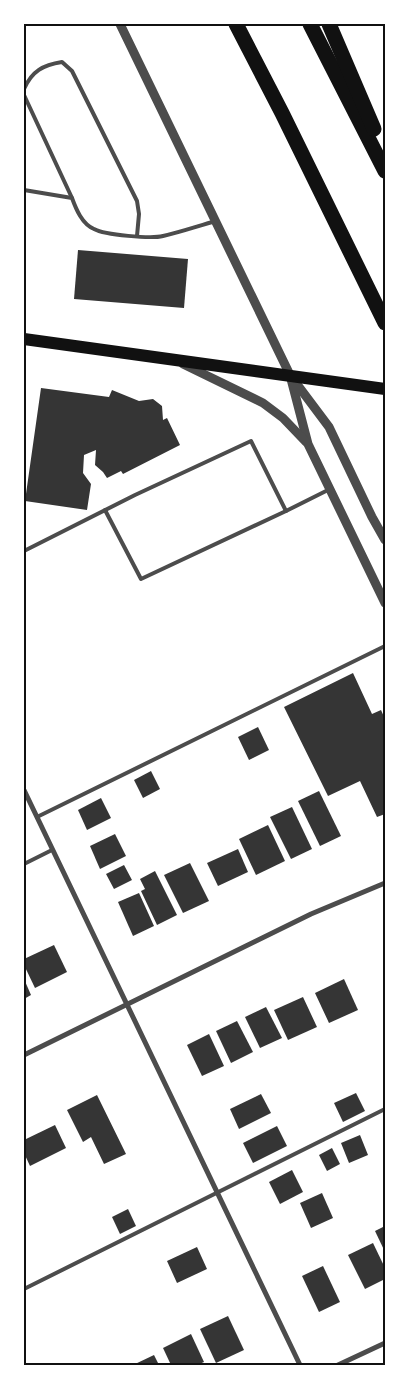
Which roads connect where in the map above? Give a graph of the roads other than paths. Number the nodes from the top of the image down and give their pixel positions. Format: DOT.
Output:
graph roads {
  1 [pos="120,24"];
  2 [pos="236,24"];
  3 [pos="310,24"];
  4 [pos="329,24"];
  5 [pos="24,89"];
  6 [pos="24,95"];
  7 [pos="385,156"];
  8 [pos="385,171"];
  9 [pos="24,190"];
  10 [pos="72,198"];
  11 [pos="216,221"];
  12 [pos="137,236"];
  13 [pos="385,323"];
  14 [pos="24,339"];
  15 [pos="174,360"];
  16 [pos="290,375"];
  17 [pos="385,389"];
  18 [pos="308,444"];
  19 [pos="330,489"];
  20 [pos="105,510"];
  21 [pos="286,511"];
  22 [pos="385,540"];
  23 [pos="24,551"];
  24 [pos="385,603"];
  25 [pos="385,646"];
  26 [pos="24,790"];
  27 [pos="37,818"];
  28 [pos="52,850"];
  29 [pos="24,864"];
  30 [pos="385,883"];
  31 [pos="126,1005"];
  32 [pos="24,1055"];
  33 [pos="385,1110"];
  34 [pos="216,1194"];
  35 [pos="24,1289"];
  36 [pos="385,1342"];
  37 [pos="300,1365"];
  38 [pos="338,1365"];
  1 -- 11 [label="street"];
  2 -- 13 [label="highway"];
  3 -- 8 [label="highway"];
  4 -- 7 [label="highway"];
  5 -- 12 [label="lane"];
  6 -- 10 [label="lane"];
  9 -- 10 [label="lane"];
  10 -- 12 [label="lane"];
  11 -- 12 [label="lane"];
  11 -- 16 [label="street"];
  14 -- 15 [label="main road"];
  15 -- 16 [label="main road"];
  15 -- 18 [label="street"];
  16 -- 17 [label="main road"];
  16 -- 18 [label="street"];
  16 -- 22 [label="street"];
  18 -- 19 [label="street"];
  19 -- 21 [label="lane"];
  19 -- 24 [label="street"];
  20 -- 21 [label="lane"];
  20 -- 21 [label="lane"];
  20 -- 23 [label="lane"];
  25 -- 27 [label="lane"];
  26 -- 27 [label="street"];
  27 -- 28 [label="street"];
  28 -- 29 [label="lane"];
  28 -- 31 [label="street"];
  30 -- 31 [label="street"];
  31 -- 32 [label="street"];
  31 -- 34 [label="street"];
  33 -- 34 [label="lane"];
  34 -- 35 [label="lane"];
  34 -- 37 [label="street"];
  36 -- 38 [label="street"];
}
